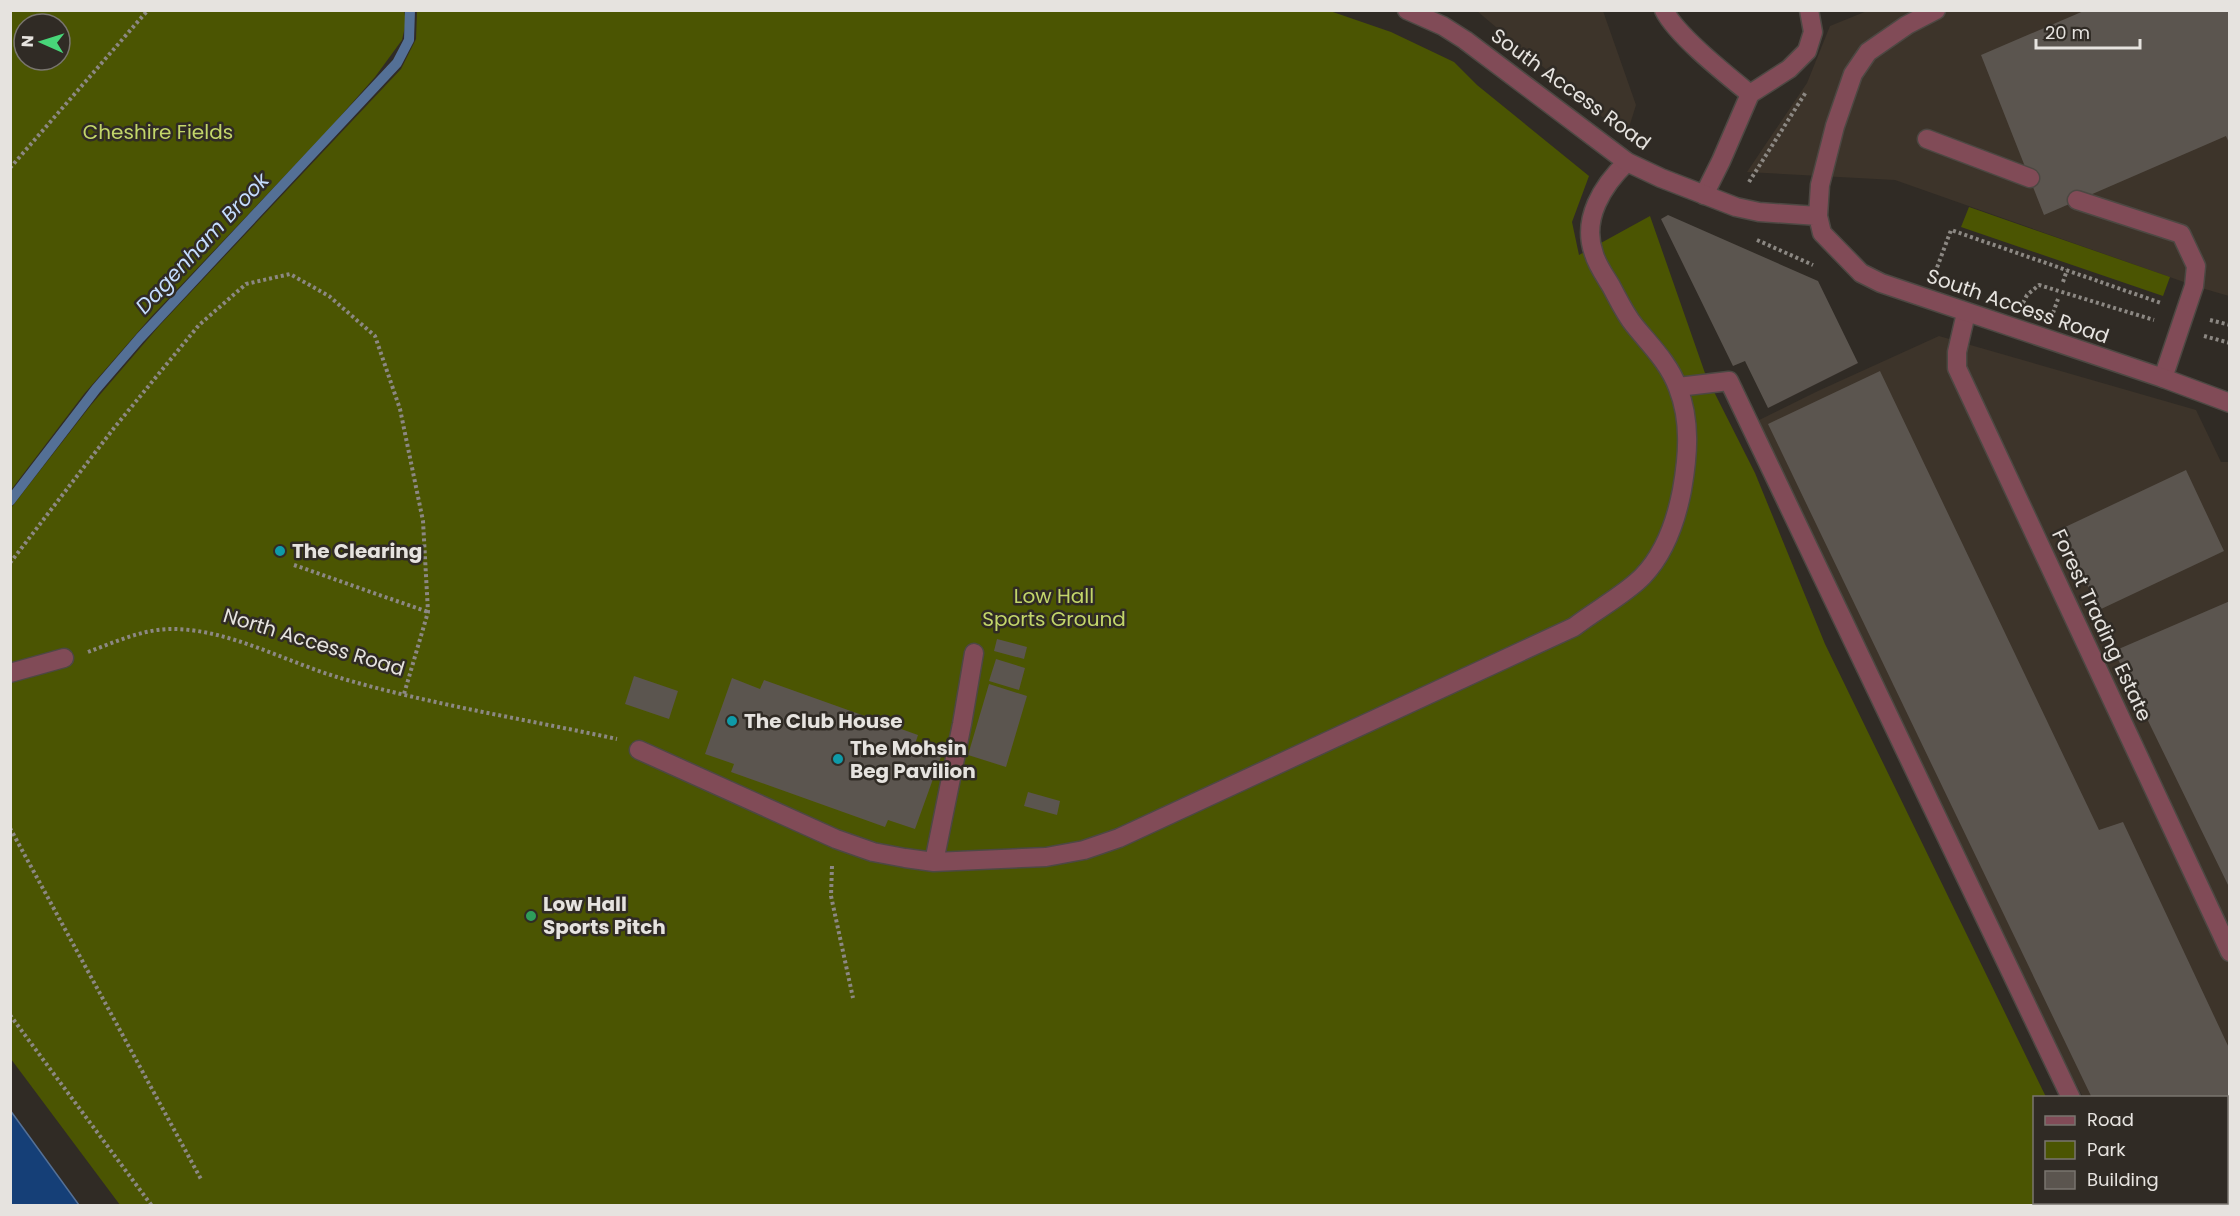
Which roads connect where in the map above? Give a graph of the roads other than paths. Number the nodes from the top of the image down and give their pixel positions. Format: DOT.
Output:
graph roads {
  1 [pos="1407,10"];
  2 [pos="1664,10"];
  3 [pos="1809,10"];
  4 [pos="1936,10"];
  5 [pos="1750,94"];
  6 [pos="1926,140"];
  7 [pos="1628,162"];
  8 [pos="2030,178"];
  9 [pos="1704,195"];
  10 [pos="2078,200"];
  11 [pos="1818,216"];
  12 [pos="1966,313"];
  13 [pos="2163,378"];
  14 [pos="1678,387"];
  15 [pos="2229,403"];
  16 [pos="974,652"];
  17 [pos="64,658"];
  18 [pos="10,673"];
  19 [pos="639,750"];
  20 [pos="934,862"];
  21 [pos="2229,952"];
  22 [pos="2070,1096"];
  1 -- 7 [label="street, South Access Road"];
  2 -- 5 [label="street"];
  3 -- 5 [label="street"];
  4 -- 11 [label="street"];
  5 -- 9 [label="street"];
  6 -- 8 [label="street"];
  7 -- 9 [label="street, South Access Road"];
  7 -- 14 [label="street"];
  9 -- 11 [label="street, South Access Road"];
  10 -- 13 [label="street"];
  11 -- 12 [label="street, South Access Road"];
  12 -- 13 [label="street, South Access Road"];
  12 -- 21 [label="street, Forest Trading Estate"];
  13 -- 15 [label="street, South Access Road"];
  14 -- 20 [label="street"];
  14 -- 22 [label="street"];
  16 -- 20 [label="street"];
  17 -- 18 [label="street"];
  19 -- 20 [label="street"];
}
